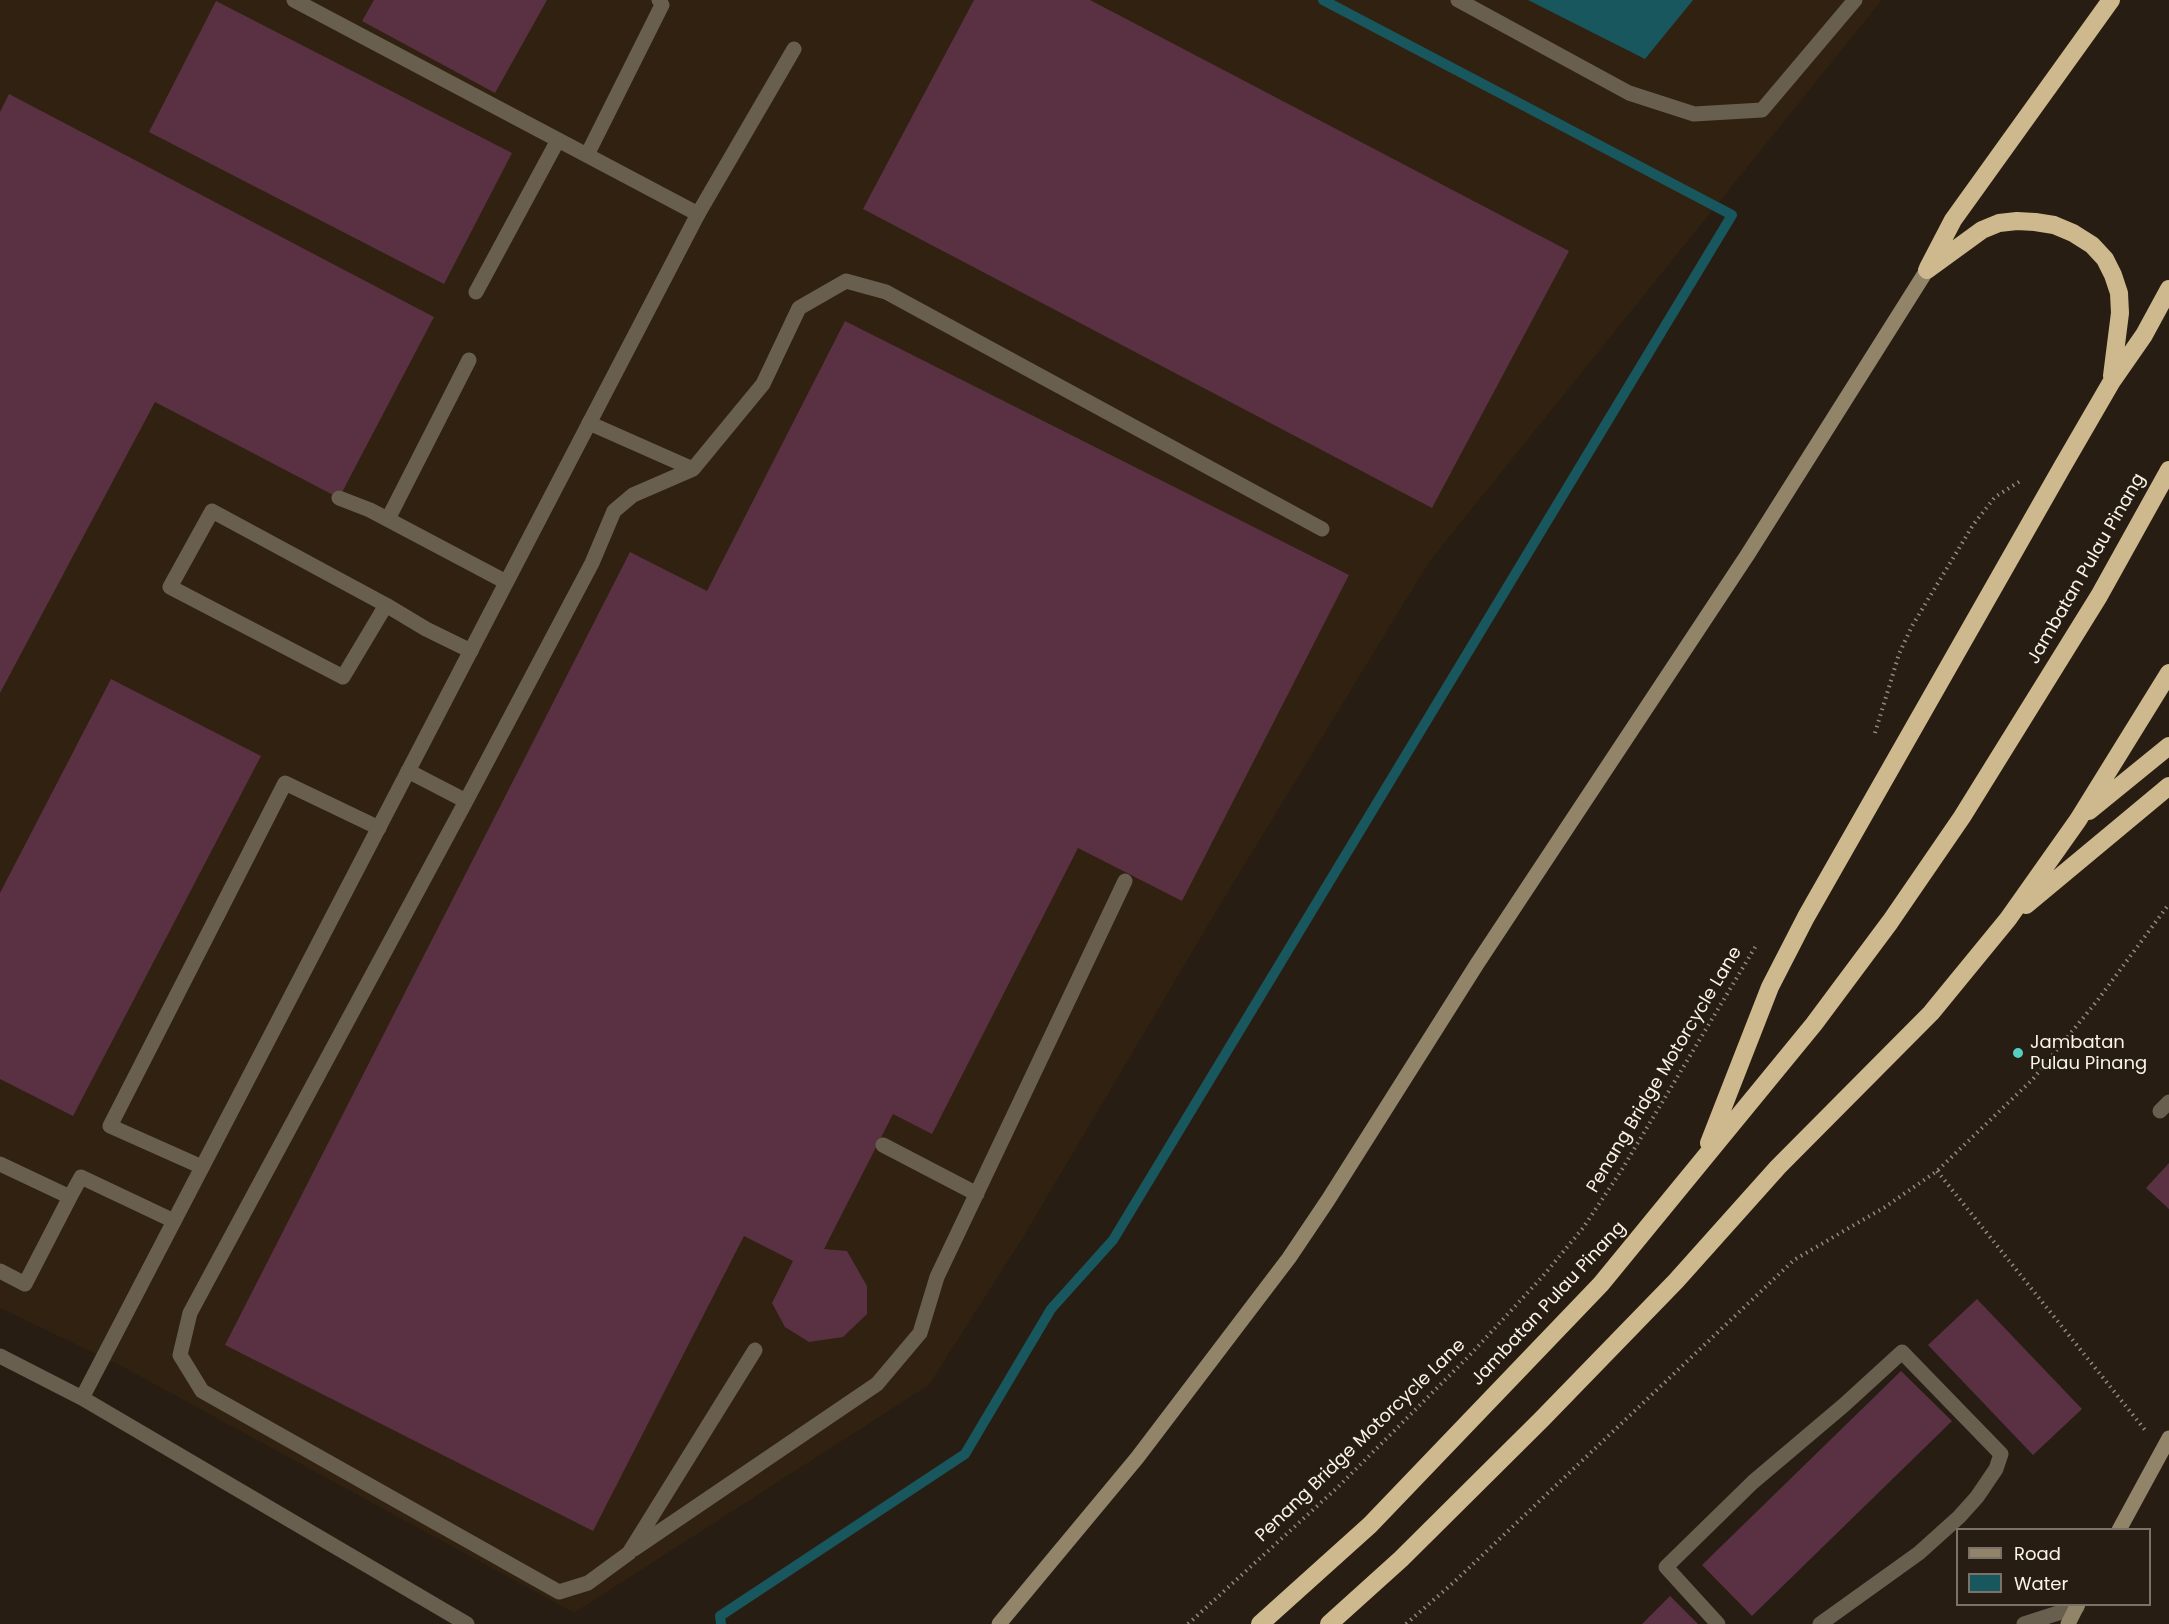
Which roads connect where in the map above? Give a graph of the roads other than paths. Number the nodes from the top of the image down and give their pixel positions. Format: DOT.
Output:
graph roads {
  1 [pos="294,0"];
  2 [pos="659,0"];
  3 [pos="1458,0"];
  4 [pos="1855,0"];
  5 [pos="2111,0"];
  6 [pos="794,49"];
  7 [pos="558,140"];
  8 [pos="587,155"];
  9 [pos="698,214"];
  10 [pos="1927,270"];
  11 [pos="2169,289"];
  12 [pos="476,292"];
  13 [pos="469,360"];
  14 [pos="2112,381"];
  15 [pos="589,423"];
  16 [pos="693,469"];
  17 [pos="2169,470"];
  18 [pos="339,498"];
  19 [pos="388,519"];
  20 [pos="1322,529"];
  21 [pos="506,582"];
  22 [pos="386,605"];
  23 [pos="471,651"];
  24 [pos="2169,673"];
  25 [pos="2169,746"];
  26 [pos="408,771"];
  27 [pos="2169,786"];
  28 [pos="466,801"];
  29 [pos="2078,820"];
  30 [pos="379,828"];
  31 [pos="1125,881"];
  32 [pos="2008,919"];
  33 [pos="883,1145"];
  34 [pos="1701,1161"];
  35 [pos="0,1164"];
  36 [pos="202,1167"];
  37 [pos="976,1194"];
  38 [pos="70,1197"];
  39 [pos="174,1221"];
  40 [pos="0,1271"];
  41 [pos="755,1350"];
  42 [pos="0,1356"];
  43 [pos="82,1398"];
  44 [pos="2165,1444"];
  45 [pos="2120,1528"];
  46 [pos="629,1553"];
  47 [pos="2078,1606"];
  48 [pos="467,1624"];
  49 [pos="999,1624"];
  50 [pos="1260,1624"];
  51 [pos="1329,1624"];
  52 [pos="1718,1624"];
  53 [pos="1820,1624"];
  54 [pos="2024,1624"];
  55 [pos="2068,1624"];
  1 -- 7 [label="street"];
  2 -- 8 [label="street"];
  3 -- 4 [label="street"];
  5 -- 10 [label="highway"];
  6 -- 9 [label="street"];
  7 -- 8 [label="street"];
  7 -- 12 [label="street"];
  8 -- 9 [label="street"];
  9 -- 15 [label="street"];
  10 -- 14 [label="highway"];
  10 -- 49 [label="street"];
  11 -- 14 [label="highway"];
  13 -- 19 [label="street"];
  14 -- 34 [label="highway"];
  15 -- 16 [label="street"];
  15 -- 21 [label="street"];
  16 -- 20 [label="street"];
  16 -- 28 [label="street"];
  17 -- 34 [label="highway, Jambatan Pulau Pinang"];
  18 -- 19 [label="street"];
  19 -- 21 [label="street"];
  21 -- 23 [label="street"];
  22 -- 22 [label="street"];
  22 -- 23 [label="street"];
  23 -- 26 [label="street"];
  24 -- 29 [label="highway"];
  25 -- 29 [label="highway"];
  26 -- 28 [label="street"];
  26 -- 30 [label="street"];
  27 -- 32 [label="highway"];
  28 -- 46 [label="street"];
  29 -- 32 [label="highway"];
  30 -- 36 [label="street"];
  30 -- 36 [label="street"];
  31 -- 37 [label="street"];
  32 -- 51 [label="highway"];
  33 -- 37 [label="street"];
  34 -- 50 [label="highway, Jambatan Pulau Pinang"];
  35 -- 38 [label="street"];
  36 -- 39 [label="street"];
  37 -- 46 [label="street"];
  38 -- 39 [label="street"];
  38 -- 40 [label="street"];
  39 -- 43 [label="street"];
  41 -- 46 [label="street"];
  42 -- 43 [label="street"];
  43 -- 48 [label="street"];
  44 -- 45 [label="street"];
  47 -- 54 [label="street"];
  47 -- 55 [label="street"];
  52 -- 53 [label="street"];
}
